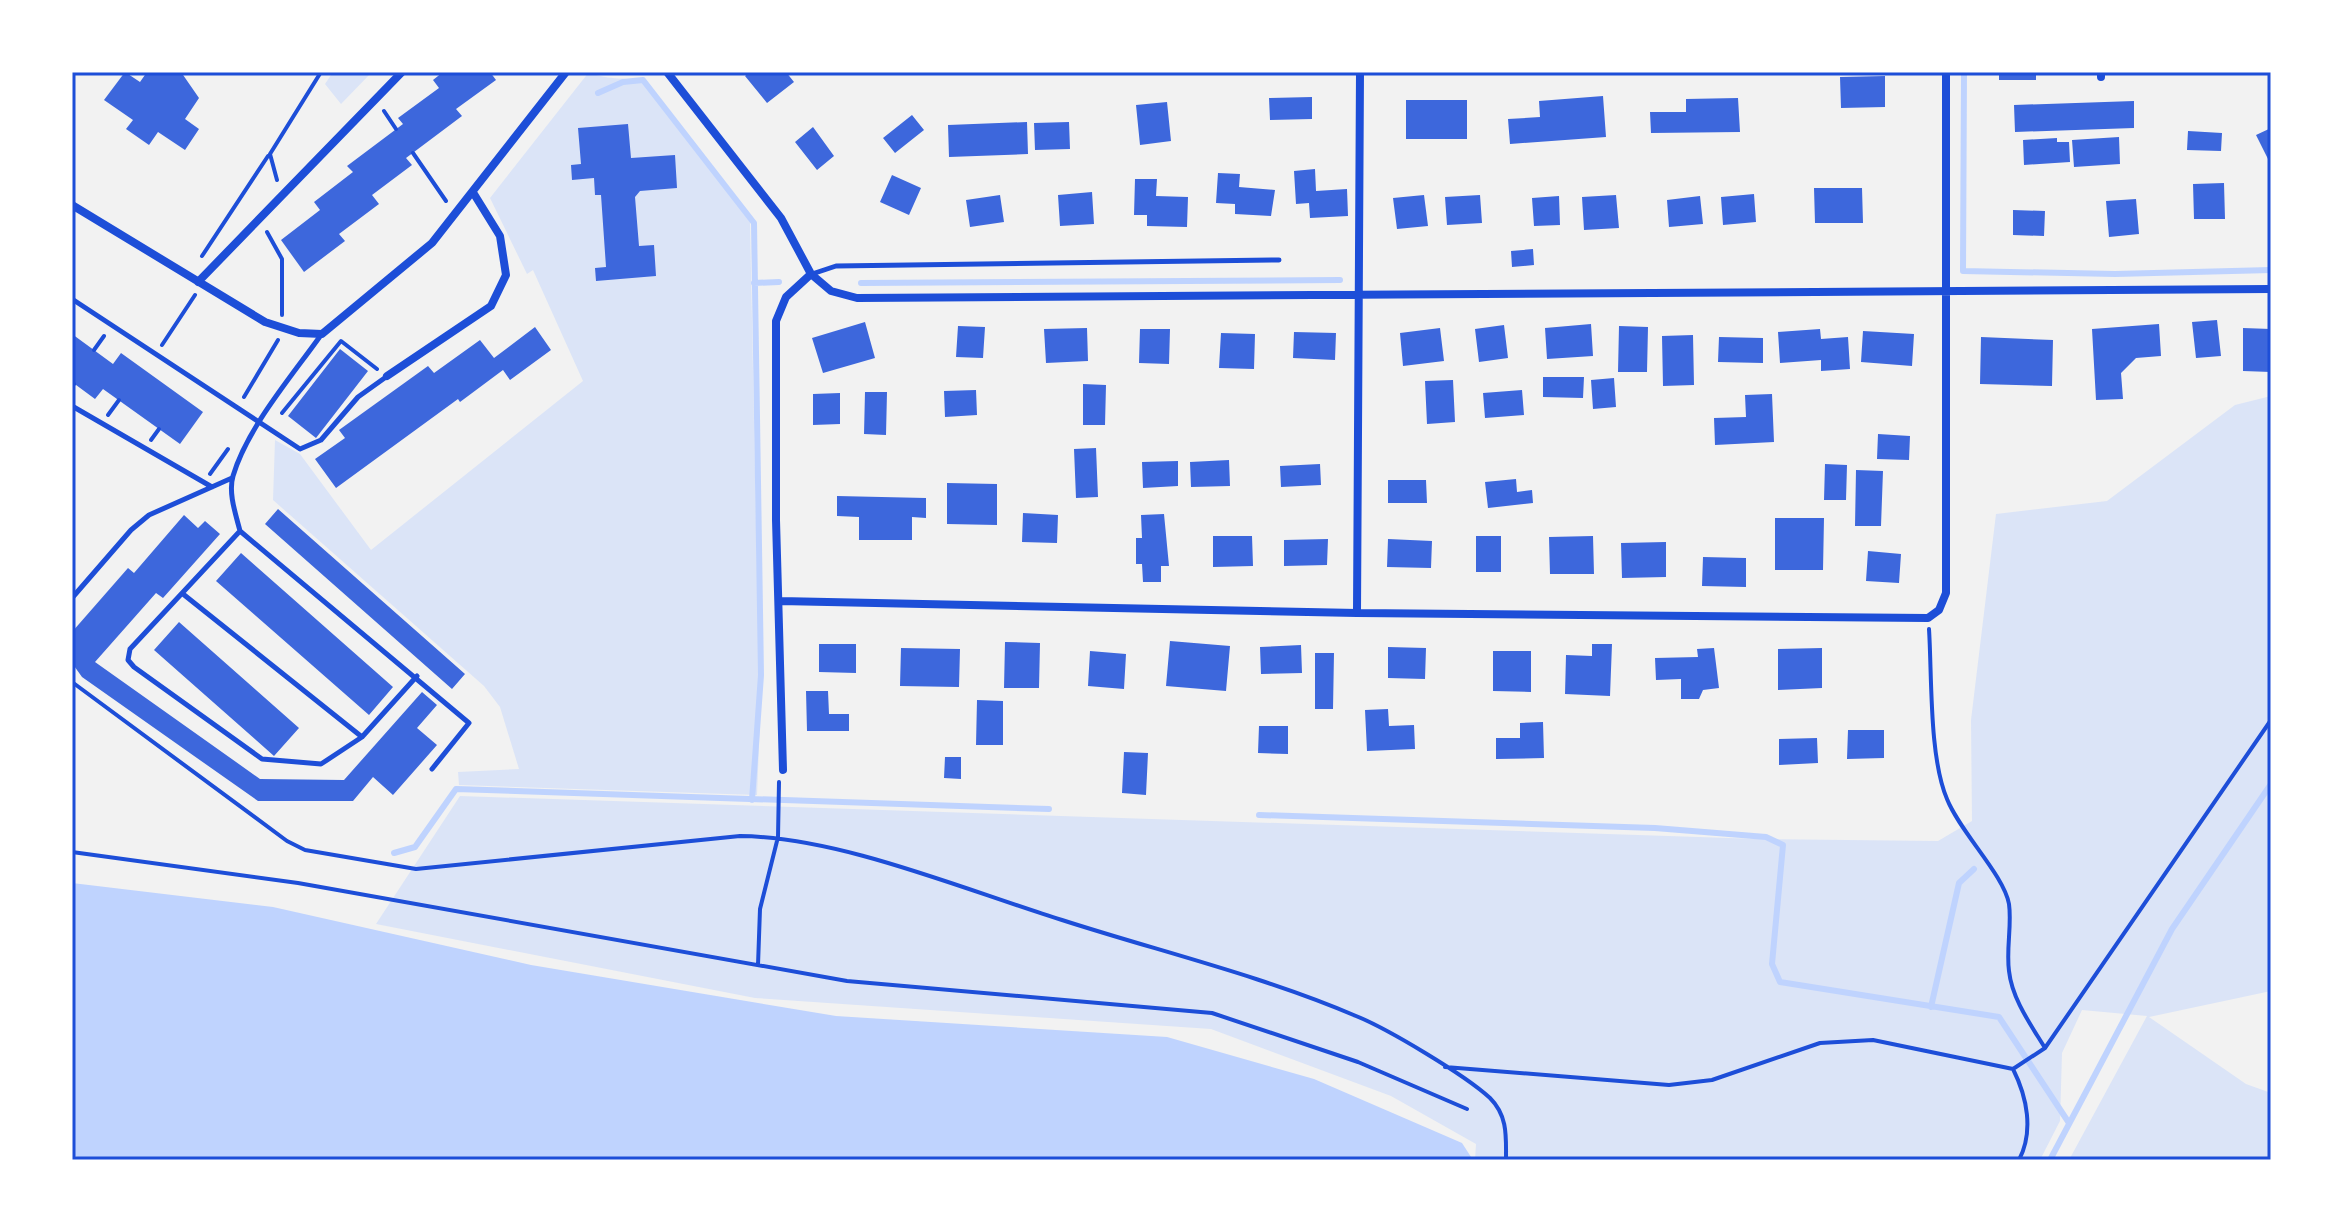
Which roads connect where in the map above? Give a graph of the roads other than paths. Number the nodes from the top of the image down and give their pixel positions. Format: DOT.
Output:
graph roads {
  1 [pos="402,72"];
  2 [pos="566,72"];
  3 [pos="667,72"];
  4 [pos="1360,72"];
  5 [pos="1946,72"];
  6 [pos="474,194"];
  7 [pos="72,205"];
  8 [pos="1279,260"];
  9 [pos="811,274"];
  10 [pos="200,284"];
  11 [pos="2271,289"];
  12 [pos="1947,292"];
  13 [pos="1359,297"];
  14 [pos="72,299"];
  15 [pos="322,334"];
  16 [pos="387,376"];
  17 [pos="72,406"];
  18 [pos="260,421"];
  19 [pos="232,478"];
  20 [pos="213,488"];
  21 [pos="240,531"];
  22 [pos="183,594"];
  23 [pos="72,598"];
  24 [pos="780,601"];
  25 [pos="1357,613"];
  26 [pos="417,676"];
  27 [pos="362,737"];
  28 [pos="432,769"];
  29 [pos="783,770"];
  1 -- 10 [label="street"];
  2 -- 6 [label="street"];
  3 -- 9 [label="street"];
  4 -- 13 [label="street"];
  5 -- 12 [label="street"];
  6 -- 15 [label="street"];
  6 -- 16 [label="street"];
  7 -- 10 [label="street"];
  8 -- 9 [label="lane"];
  9 -- 13 [label="street"];
  9 -- 24 [label="street"];
  10 -- 15 [label="street"];
  11 -- 12 [label="street"];
  12 -- 13 [label="street"];
  12 -- 25 [label="street"];
  13 -- 25 [label="street"];
  14 -- 18 [label="lane"];
  15 -- 18 [label="lane"];
  16 -- 18 [label="lane"];
  17 -- 20 [label="lane"];
  18 -- 19 [label="lane"];
  19 -- 20 [label="lane"];
  19 -- 21 [label="lane"];
  20 -- 23 [label="lane"];
  21 -- 22 [label="lane"];
  21 -- 26 [label="lane"];
  22 -- 27 [label="lane"];
  22 -- 27 [label="lane"];
  24 -- 25 [label="street"];
  24 -- 29 [label="street"];
  26 -- 27 [label="lane"];
  26 -- 28 [label="lane"];
}
